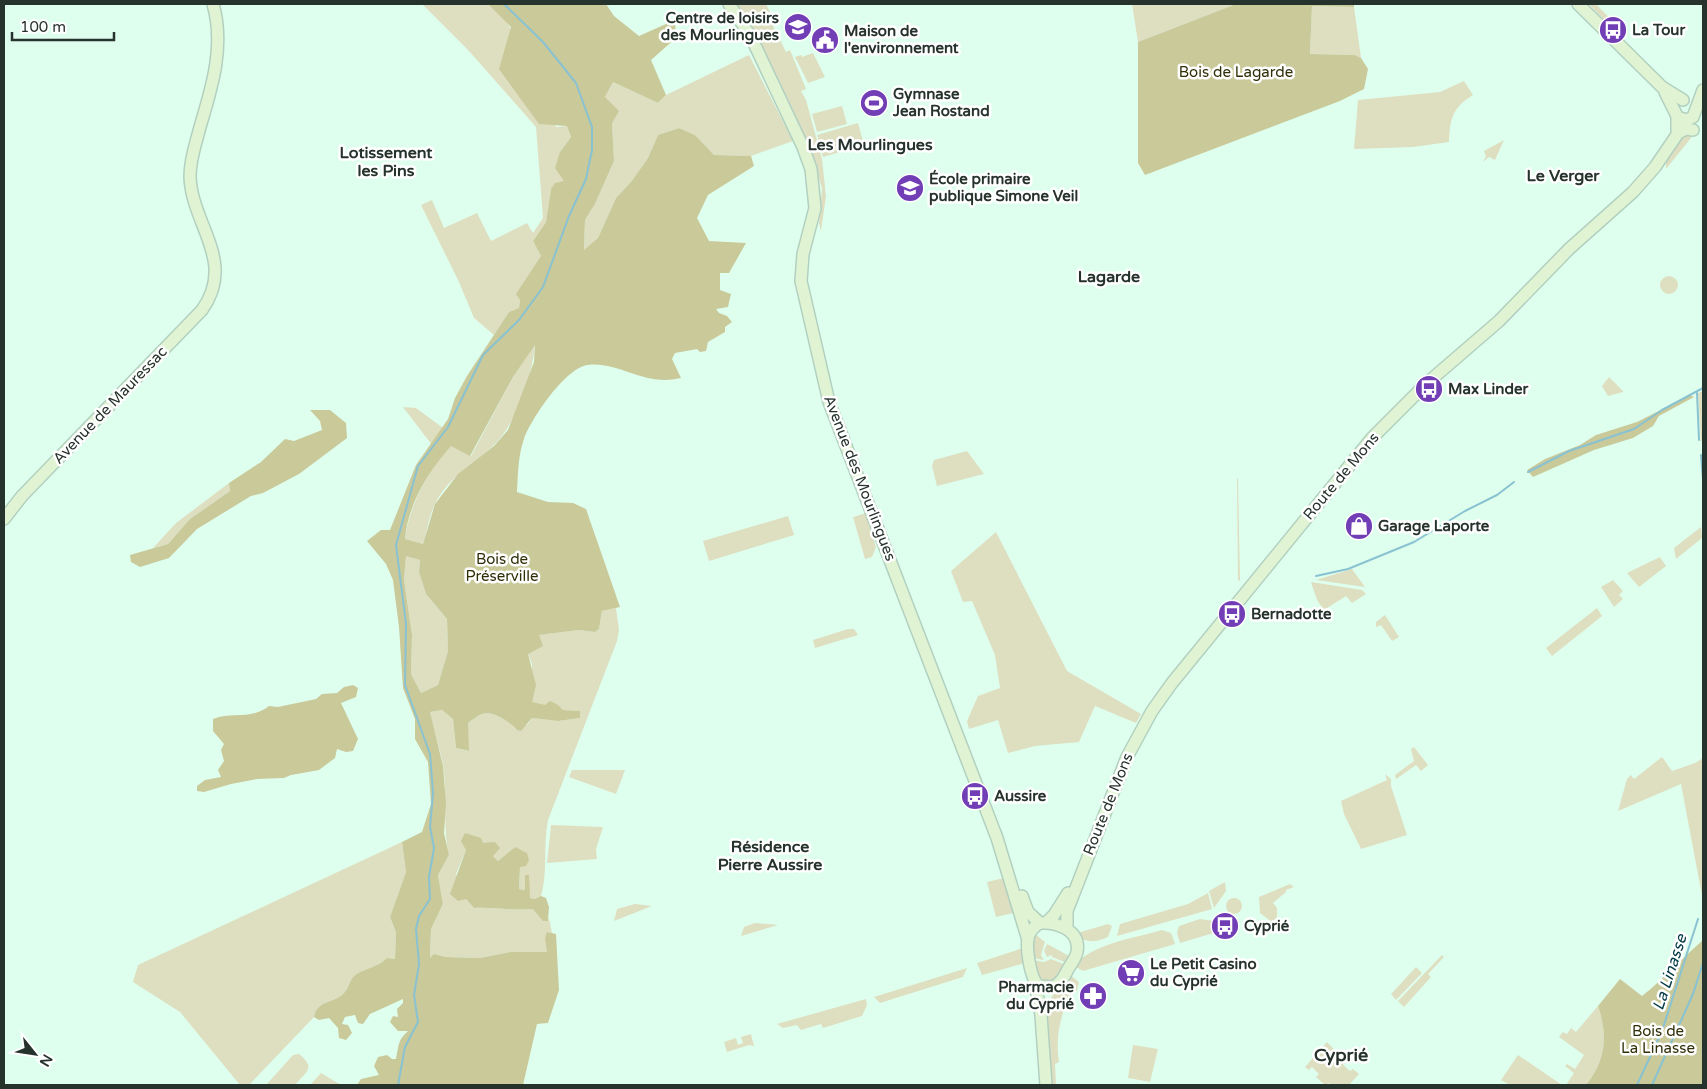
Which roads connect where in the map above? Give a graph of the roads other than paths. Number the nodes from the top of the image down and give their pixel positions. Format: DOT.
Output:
graph roads {
  1 [pos="213,4"];
  2 [pos="729,4"];
  3 [pos="1578,4"];
  4 [pos="1662,87"];
  5 [pos="1703,89"];
  6 [pos="1685,100"];
  7 [pos="1696,108"];
  8 [pos="1683,119"];
  9 [pos="4,520"];
  10 [pos="998,838"];
  11 [pos="1080,872"];
  12 [pos="1043,923"];
  13 [pos="1067,928"];
  14 [pos="1028,940"];
  15 [pos="1036,983"];
  16 [pos="1053,987"];
  17 [pos="1041,1015"];
  18 [pos="1046,1085"];
  1 -- 9 [label="street, Avenue de Mauressac"];
  2 -- 10 [label="street, Avenue des Mourlingues"];
  3 -- 4 [label="street"];
  4 -- 6 [label="street"];
  4 -- 8 [label="street"];
  5 -- 6 [label="street"];
  5 -- 7 [label="street"];
  6 -- 7 [label="street"];
  6 -- 8 [label="street"];
  7 -- 8 [label="street"];
  8 -- 11 [label="street, Route de Mons"];
  10 -- 12 [label="street, Avenue des Mourlingues"];
  10 -- 14 [label="street, Avenue des Mourlingues"];
  11 -- 12 [label="street, Route de Mons"];
  11 -- 13 [label="street, Route de Mons"];
  12 -- 13 [label="street"];
  12 -- 14 [label="street"];
  13 -- 16 [label="street"];
  14 -- 15 [label="street"];
  15 -- 16 [label="street"];
  15 -- 17 [label="street"];
  16 -- 17 [label="street"];
  17 -- 18 [label="street"];
}
